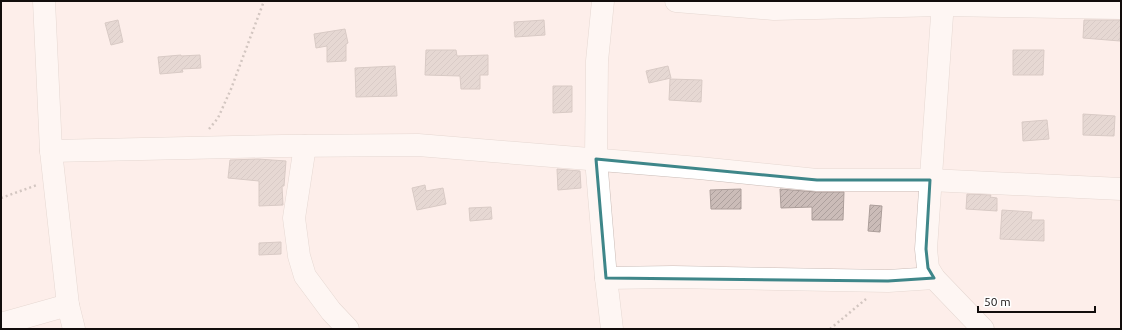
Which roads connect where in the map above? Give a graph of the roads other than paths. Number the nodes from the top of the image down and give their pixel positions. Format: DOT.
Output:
graph roads {
  1 [pos="44,1"];
  2 [pos="603,1"];
  3 [pos="676,1"];
  4 [pos="942,3"];
  5 [pos="1121,8"];
  6 [pos="305,146"];
  7 [pos="51,151"];
  8 [pos="596,159"];
  9 [pos="930,180"];
  10 [pos="1121,189"];
  11 [pos="606,278"];
  12 [pos="934,278"];
  13 [pos="68,305"];
  14 [pos="1,324"];
  15 [pos="74,329"];
  16 [pos="348,329"];
  17 [pos="612,329"];
  18 [pos="983,329"];
  1 -- 7 [label="street"];
  2 -- 8 [label="street"];
  3 -- 4 [label="street"];
  4 -- 5 [label="street"];
  4 -- 9 [label="street"];
  6 -- 7 [label="street"];
  6 -- 8 [label="street"];
  6 -- 16 [label="street"];
  7 -- 13 [label="street"];
  8 -- 9 [label="street"];
  8 -- 11 [label="street"];
  9 -- 10 [label="street"];
  9 -- 12 [label="street"];
  11 -- 12 [label="street"];
  11 -- 17 [label="street"];
  12 -- 18 [label="street"];
  13 -- 14 [label="street"];
  13 -- 15 [label="street"];
}
